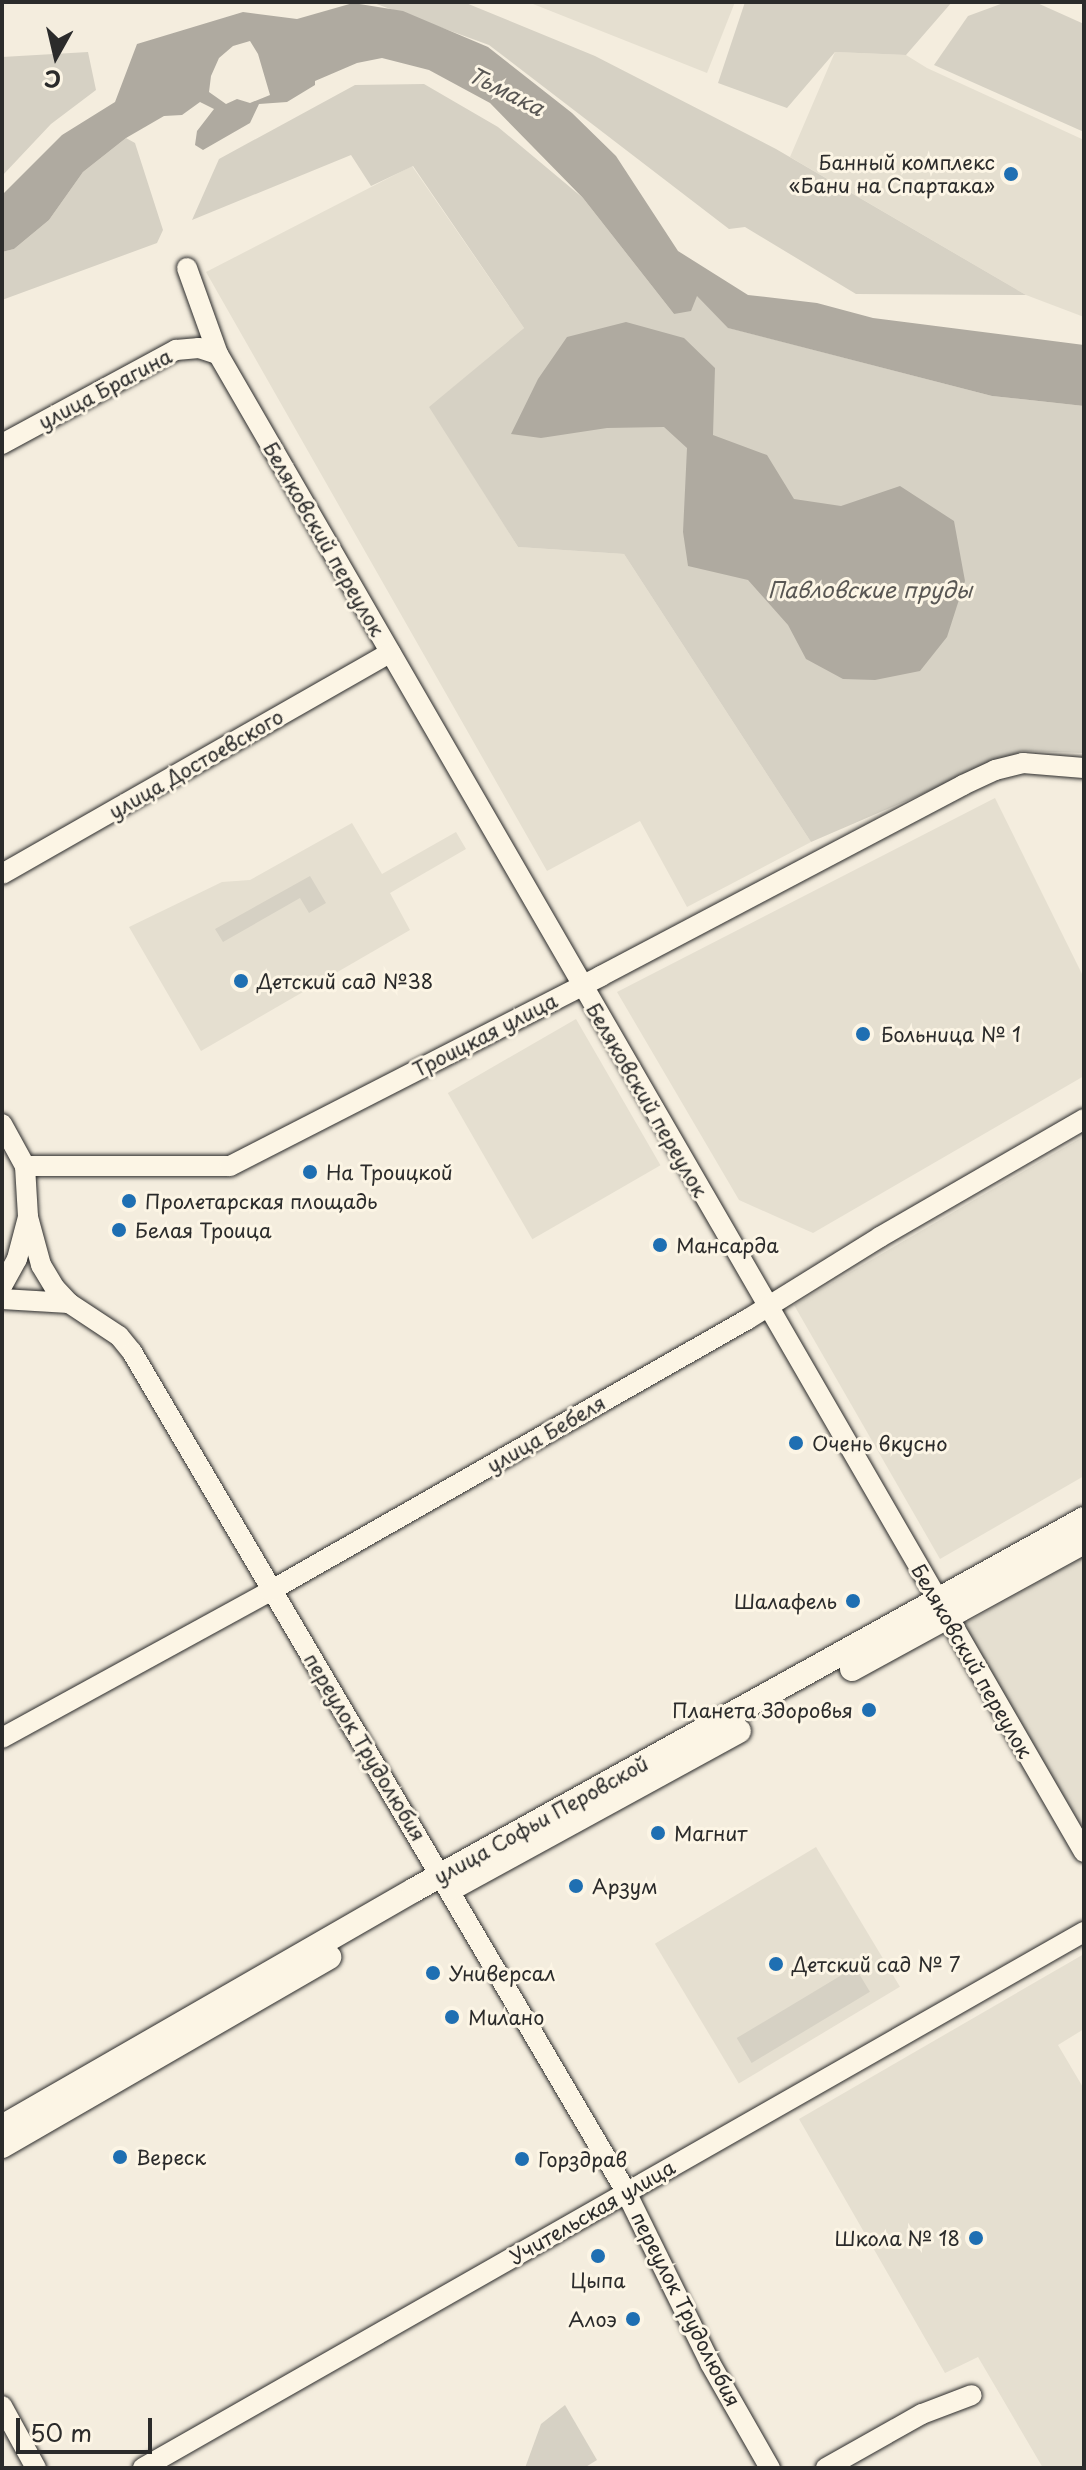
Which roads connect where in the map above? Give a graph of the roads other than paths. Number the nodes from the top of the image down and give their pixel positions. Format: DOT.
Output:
graph roads {
  1 [pos="187,268"];
  2 [pos="214,352"];
  3 [pos="2,444"];
  4 [pos="390,653"];
  5 [pos="1084,768"];
  6 [pos="2,874"];
  7 [pos="582,986"];
  8 [pos="1084,1119"];
  9 [pos="2,1124"];
  10 [pos="25,1166"];
  11 [pos="28,1217"];
  12 [pos="2,1286"];
  13 [pos="2,1299"];
  14 [pos="69,1303"];
  15 [pos="766,1308"];
  16 [pos="1084,1519"];
  17 [pos="1084,1542"];
  18 [pos="270,1591"];
  19 [pos="943,1611"];
  20 [pos="2,1738"];
  21 [pos="1084,1852"];
  22 [pos="446,1882"];
  23 [pos="1084,1932"];
  24 [pos="2,2127"];
  25 [pos="2,2146"];
  26 [pos="625,2190"];
  27 [pos="972,2395"];
  28 [pos="2,2406"];
  29 [pos="36,2468"];
  30 [pos="143,2468"];
  31 [pos="770,2468"];
  32 [pos="826,2468"];
  1 -- 2 [label="street, Беляковский переулок"];
  2 -- 3 [label="street, улица Брагина"];
  2 -- 4 [label="street, Беляковский переулок"];
  4 -- 6 [label="street, улица Достоевского"];
  4 -- 7 [label="street, Беляковский переулок"];
  5 -- 7 [label="street, Троицкая улица"];
  7 -- 10 [label="street, Троицкая улица"];
  7 -- 15 [label="street, Беляковский переулок"];
  8 -- 15 [label="street, улица Бебеля"];
  9 -- 10 [label="street"];
  10 -- 11 [label="street"];
  11 -- 12 [label="street"];
  11 -- 14 [label="street, переулок Трудолюбия"];
  13 -- 14 [label="street"];
  14 -- 18 [label="street, переулок Трудолюбия"];
  15 -- 18 [label="street, улица Бебеля"];
  15 -- 19 [label="street, Беляковский переулок"];
  16 -- 19 [label="main road, улица Софьи Перовской"];
  17 -- 19 [label="main road, улица Софьи Перовской"];
  18 -- 20 [label="street, улица Бебеля"];
  18 -- 22 [label="street, переулок Трудолюбия"];
  19 -- 21 [label="street, Беляковский переулок"];
  19 -- 22 [label="main road, улица Софьи Перовской"];
  22 -- 24 [label="main road, улица Софьи Перовской"];
  22 -- 25 [label="main road, улица Софьи Перовской"];
  22 -- 26 [label="street, переулок Трудолюбия"];
  23 -- 26 [label="street, Учительская улица"];
  26 -- 30 [label="street, Учительская улица"];
  26 -- 31 [label="street, переулок Трудолюбия"];
  27 -- 32 [label="street"];
  28 -- 29 [label="street"];
}
